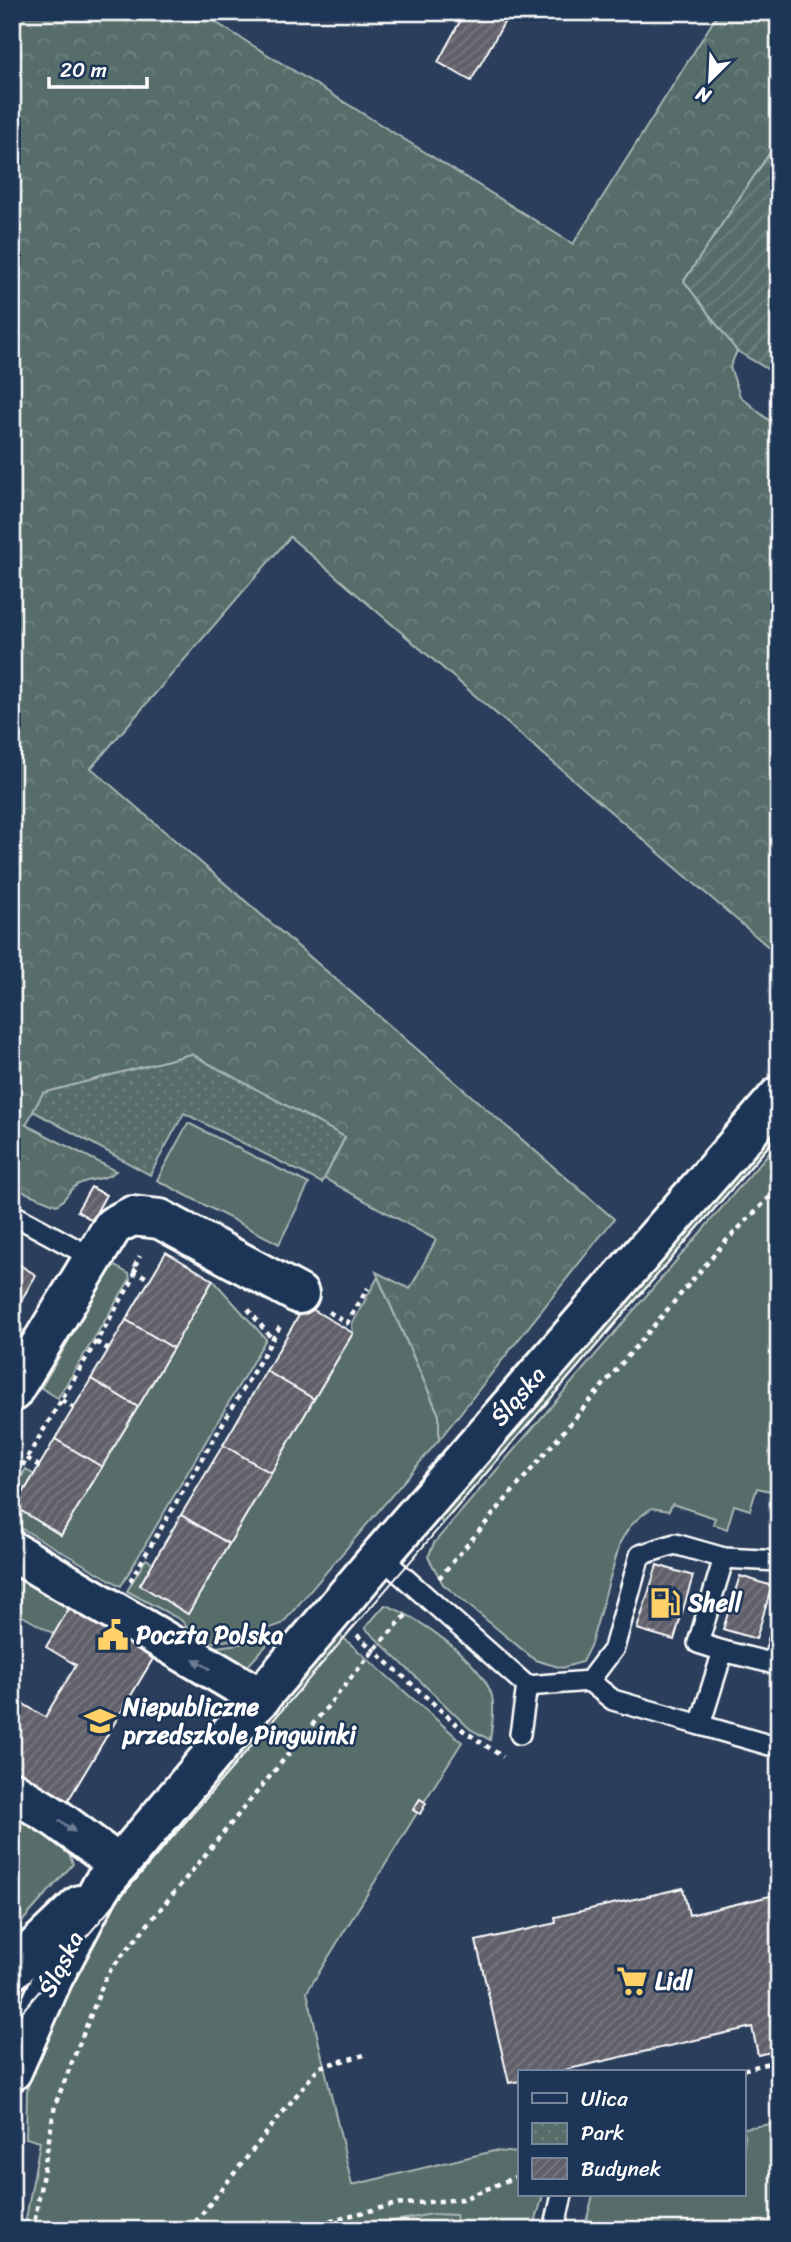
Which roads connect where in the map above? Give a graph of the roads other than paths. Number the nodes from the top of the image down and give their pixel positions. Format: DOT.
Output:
graph roads {
  1 [pos="779,1096"];
  2 [pos="12,1214"];
  3 [pos="93,1258"];
  4 [pos="299,1294"];
  5 [pos="12,1392"];
  6 [pos="12,1551"];
  7 [pos="380,1556"];
  8 [pos="724,1558"];
  9 [pos="779,1561"];
  10 [pos="779,1642"];
  11 [pos="723,1651"];
  12 [pos="776,1665"];
  13 [pos="589,1681"];
  14 [pos="527,1686"];
  15 [pos="261,1698"];
  16 [pos="700,1725"];
  17 [pos="520,1734"];
  18 [pos="769,1745"];
  19 [pos="12,1791"];
  20 [pos="111,1875"];
  21 [pos="12,1970"];
  22 [pos="13,2071"];
  23 [pos="562,2196"];
  24 [pos="554,2230"];
  1 -- 7 [label="street, Śląska"];
  2 -- 3 [label="lane"];
  3 -- 4 [label="street"];
  3 -- 5 [label="street"];
  15 -- 6 [label="street, one-way"];
  7 -- 14 [label="lane"];
  7 -- 15 [label="street, Śląska"];
  8 -- 9 [label="lane"];
  8 -- 11 [label="lane"];
  8 -- 13 [label="lane"];
  10 -- 12 [label="lane"];
  11 -- 12 [label="lane"];
  11 -- 16 [label="lane"];
  13 -- 14 [label="lane"];
  13 -- 16 [label="lane"];
  14 -- 17 [label="lane"];
  15 -- 20 [label="street, Śląska"];
  16 -- 18 [label="lane"];
  19 -- 20 [label="street, one-way"];
  20 -- 21 [label="street"];
  20 -- 22 [label="street, Śląska"];
  23 -- 24 [label="lane"];
}
